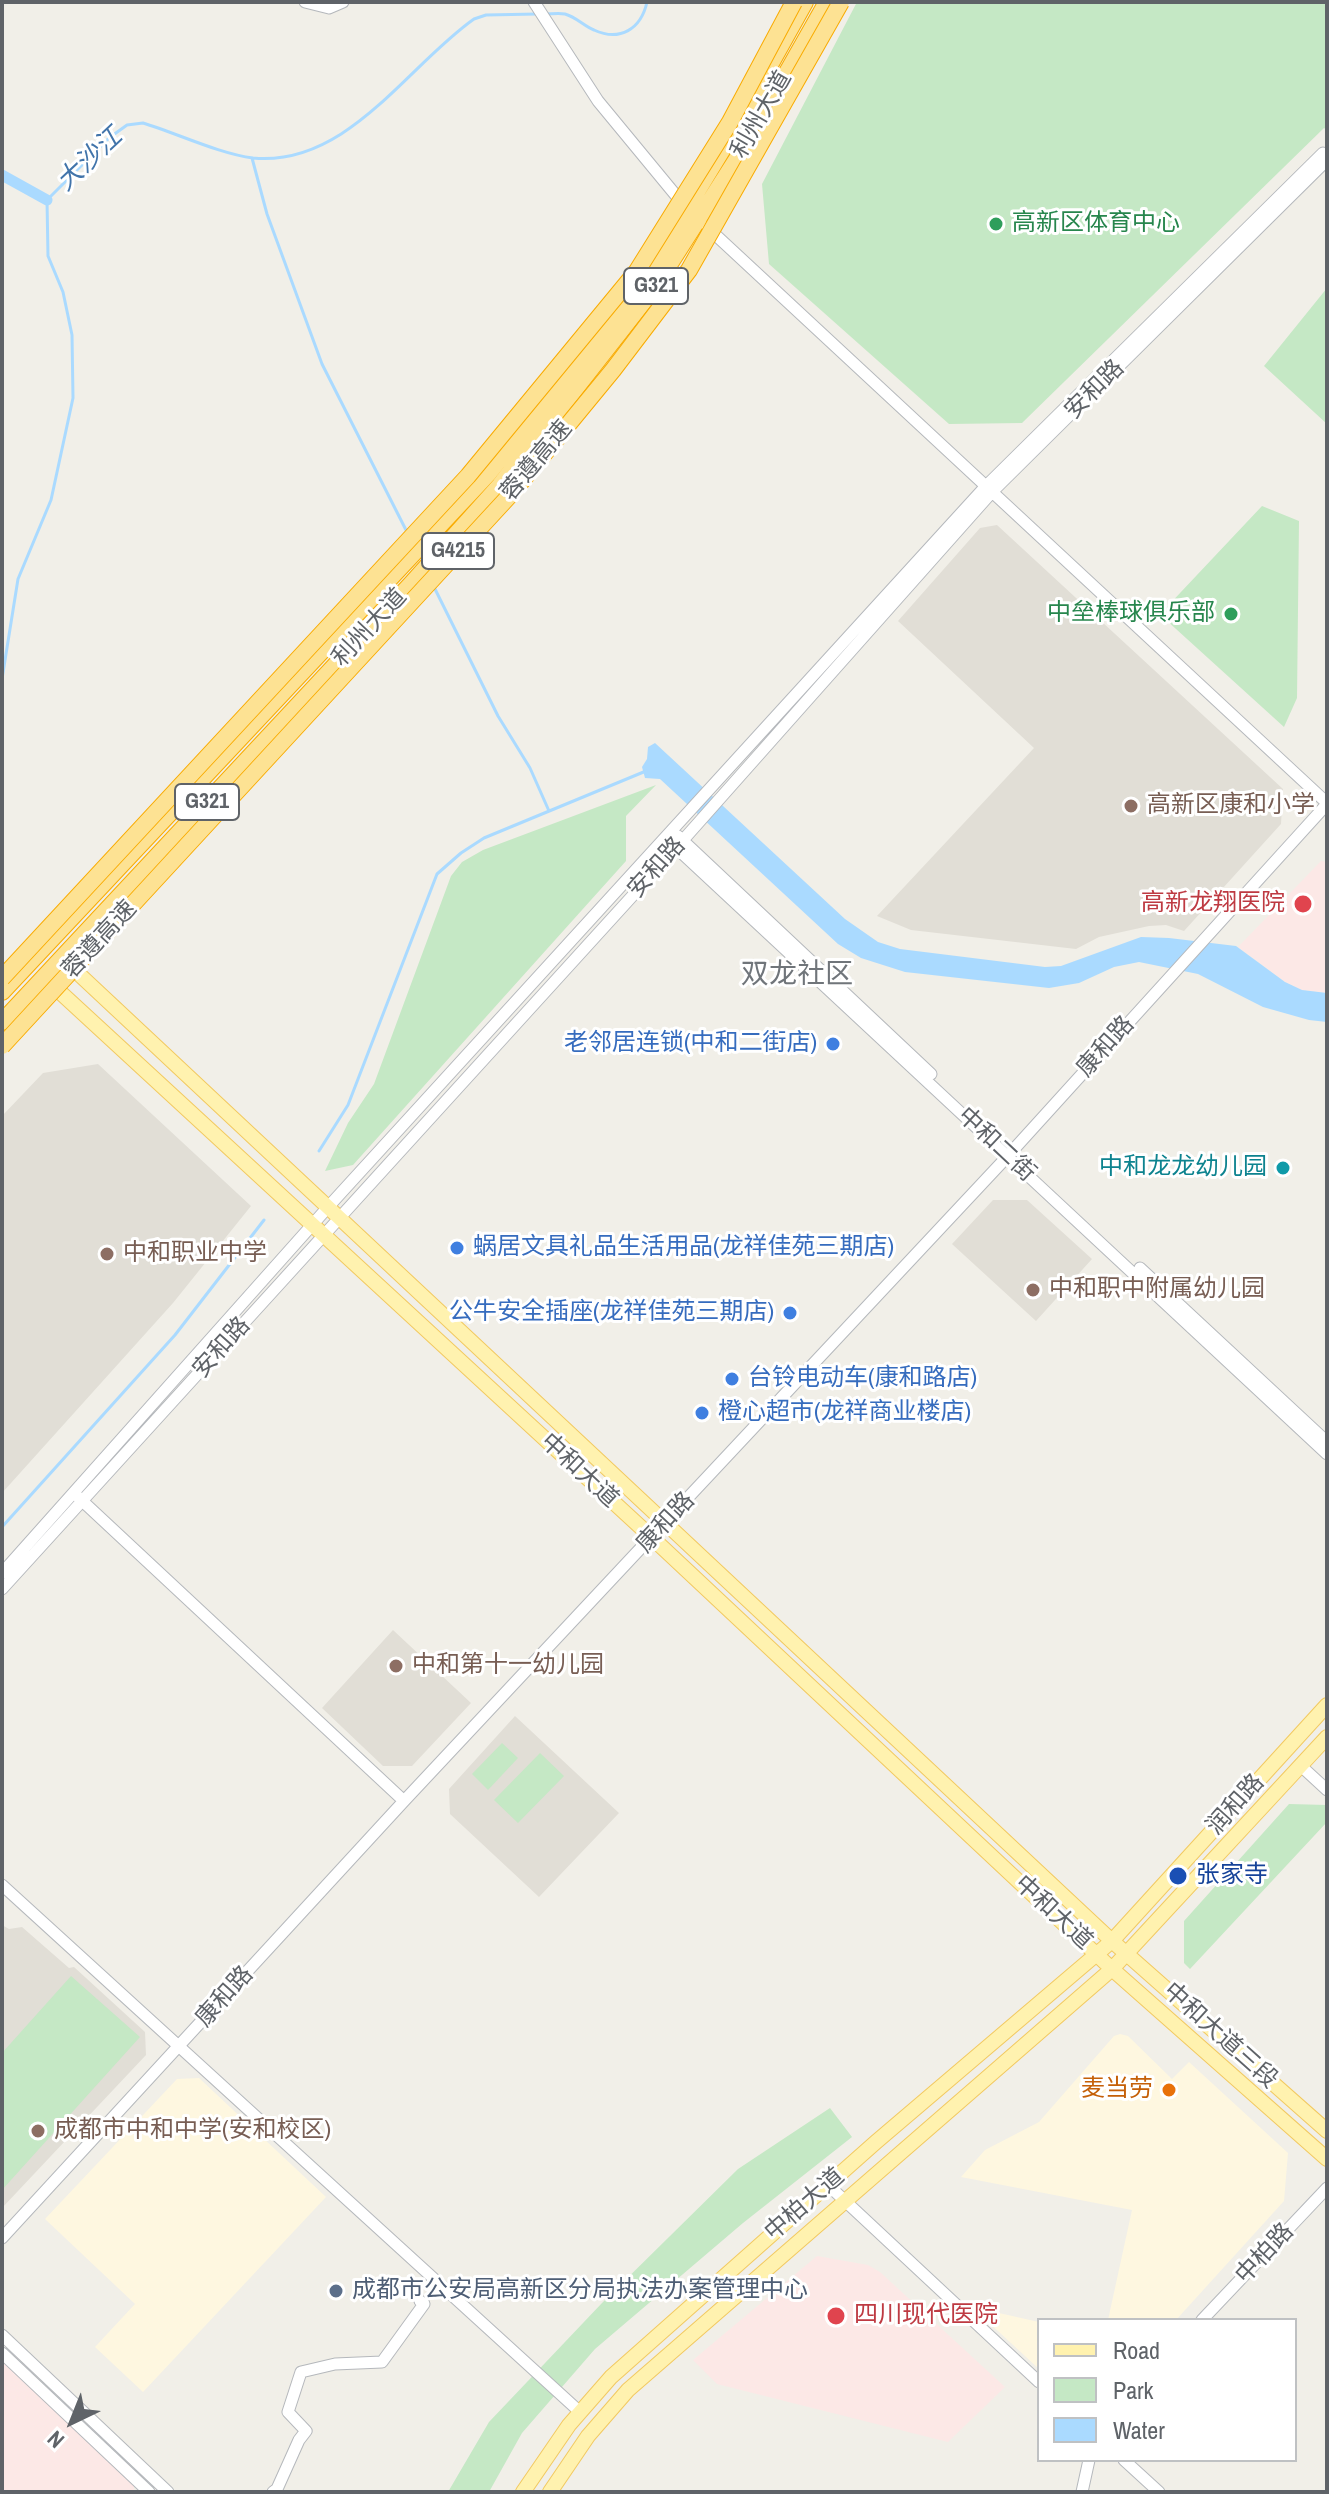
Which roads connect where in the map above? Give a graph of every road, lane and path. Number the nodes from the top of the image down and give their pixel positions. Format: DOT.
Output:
graph roads {
  1 [pos="305,2"];
  2 [pos="343,2"];
  3 [pos="534,2"];
  4 [pos="794,2"];
  5 [pos="805,2"];
  6 [pos="827,2"];
  7 [pos="841,2"];
  8 [pos="1326,156"];
  9 [pos="693,214"];
  10 [pos="989,489"];
  11 [pos="1327,804"];
  12 [pos="668,834"];
  13 [pos="679,844"];
  14 [pos="61,958"];
  15 [pos="43,977"];
  16 [pos="2,978"];
  17 [pos="2,992"];
  18 [pos="2,1022"];
  19 [pos="2,1046"];
  20 [pos="1010,1152"];
  21 [pos="329,1206"];
  22 [pos="341,1218"];
  23 [pos="313,1224"];
  24 [pos="325,1235"];
  25 [pos="1327,1442"];
  26 [pos="1327,1454"];
  27 [pos="78,1497"];
  28 [pos="666,1523"];
  29 [pos="652,1538"];
  30 [pos="2,1573"];
  31 [pos="2,1589"];
  32 [pos="1327,1705"];
  33 [pos="1327,1737"];
  34 [pos="1301,1766"];
  35 [pos="1327,1790"];
  36 [pos="404,1801"];
  37 [pos="2,1885"];
  38 [pos="1112,1941"];
  39 [pos="1126,1953"];
  40 [pos="1097,1955"];
  41 [pos="1112,1969"];
  42 [pos="180,2047"];
  43 [pos="1327,2131"];
  44 [pos="1327,2159"];
  45 [pos="828,2185"];
  46 [pos="1327,2188"];
  47 [pos="843,2201"];
  48 [pos="2,2238"];
  49 [pos="420,2301"];
  50 [pos="1204,2318"];
  51 [pos="2,2335"];
  52 [pos="2,2353"];
  53 [pos="1037,2380"];
  54 [pos="580,2412"];
  55 [pos="1089,2462"];
  56 [pos="1126,2462"];
  57 [pos="149,2492"];
  58 [pos="168,2492"];
  59 [pos="273,2492"];
  60 [pos="523,2492"];
  61 [pos="550,2492"];
  62 [pos="1082,2492"];
  63 [pos="1159,2492"];
  1 -- 2 [label="street"];
  3 -- 9 [label="street"];
  4 -- 16 [label="highway, 蓉遵高速 / G4215, bridge"];
  5 -- 9 [label="highway, 利州大道 / G321"];
  6 -- 9 [label="highway, 利州大道 / G321"];
  7 -- 19 [label="highway, 蓉遵高速 / G4215, bridge"];
  8 -- 10 [label="street, 安和路"];
  9 -- 10 [label="street"];
  9 -- 14 [label="highway, 利州大道 / G321"];
  9 -- 17 [label="highway, 利州大道 / G321"];
  10 -- 11 [label="street"];
  10 -- 12 [label="street, 安和路"];
  10 -- 13 [label="street, 安和路"];
  11 -- 20 [label="street, 康和路"];
  12 -- 13 [label="street, 中和二街"];
  12 -- 21 [label="street, 安和路"];
  13 -- 20 [label="street, 中和二街"];
  13 -- 22 [label="street, 安和路"];
  14 -- 15 [label="highway, 利州大道 / G321"];
  14 -- 21 [label="main road, 中和大道"];
  15 -- 18 [label="highway, 利州大道 / G321"];
  15 -- 23 [label="main road, 中和大道"];
  20 -- 25 [label="street, 中和二街"];
  20 -- 26 [label="street, 中和二街"];
  20 -- 28 [label="street, 康和路"];
  21 -- 22 [label="main road, 中和大道"];
  21 -- 23 [label="street, 安和路"];
  22 -- 24 [label="street, 安和路"];
  22 -- 28 [label="main road, 中和大道"];
  23 -- 24 [label="main road, 中和大道"];
  23 -- 27 [label="street, 安和路"];
  24 -- 27 [label="street, 安和路"];
  24 -- 29 [label="main road, 中和大道"];
  27 -- 30 [label="street, 安和路"];
  27 -- 31 [label="street, 安和路"];
  27 -- 36 [label="street"];
  28 -- 29 [label="street, 康和路"];
  28 -- 38 [label="main road, 中和大道"];
  29 -- 36 [label="street, 康和路"];
  29 -- 40 [label="main road, 中和大道"];
  32 -- 38 [label="main road, 润和路"];
  33 -- 34 [label="main road, 润和路"];
  34 -- 35 [label="street"];
  34 -- 39 [label="main road, 润和路"];
  36 -- 42 [label="street, 康和路"];
  37 -- 42 [label="street"];
  38 -- 39 [label="main road, 中和大道三段"];
  38 -- 40 [label="main road, 中柏大道"];
  39 -- 41 [label="main road, 中柏大道"];
  39 -- 43 [label="main road, 中和大道三段"];
  40 -- 41 [label="main road, 中和大道"];
  40 -- 45 [label="main road, 中柏大道"];
  41 -- 44 [label="main road, 中和大道三段"];
  41 -- 47 [label="main road, 中柏大道"];
  42 -- 48 [label="street, 康和路"];
  42 -- 54 [label="street"];
  45 -- 47 [label="street"];
  45 -- 54 [label="main road, 中柏大道"];
  46 -- 50 [label="street, 中柏路"];
  47 -- 53 [label="street"];
  47 -- 61 [label="main road, 中柏大道"];
  49 -- 59 [label="street"];
  51 -- 58 [label="street"];
  52 -- 57 [label="street"];
  54 -- 60 [label="main road, 中柏大道"];
  55 -- 62 [label="street"];
  56 -- 63 [label="street"];
}
